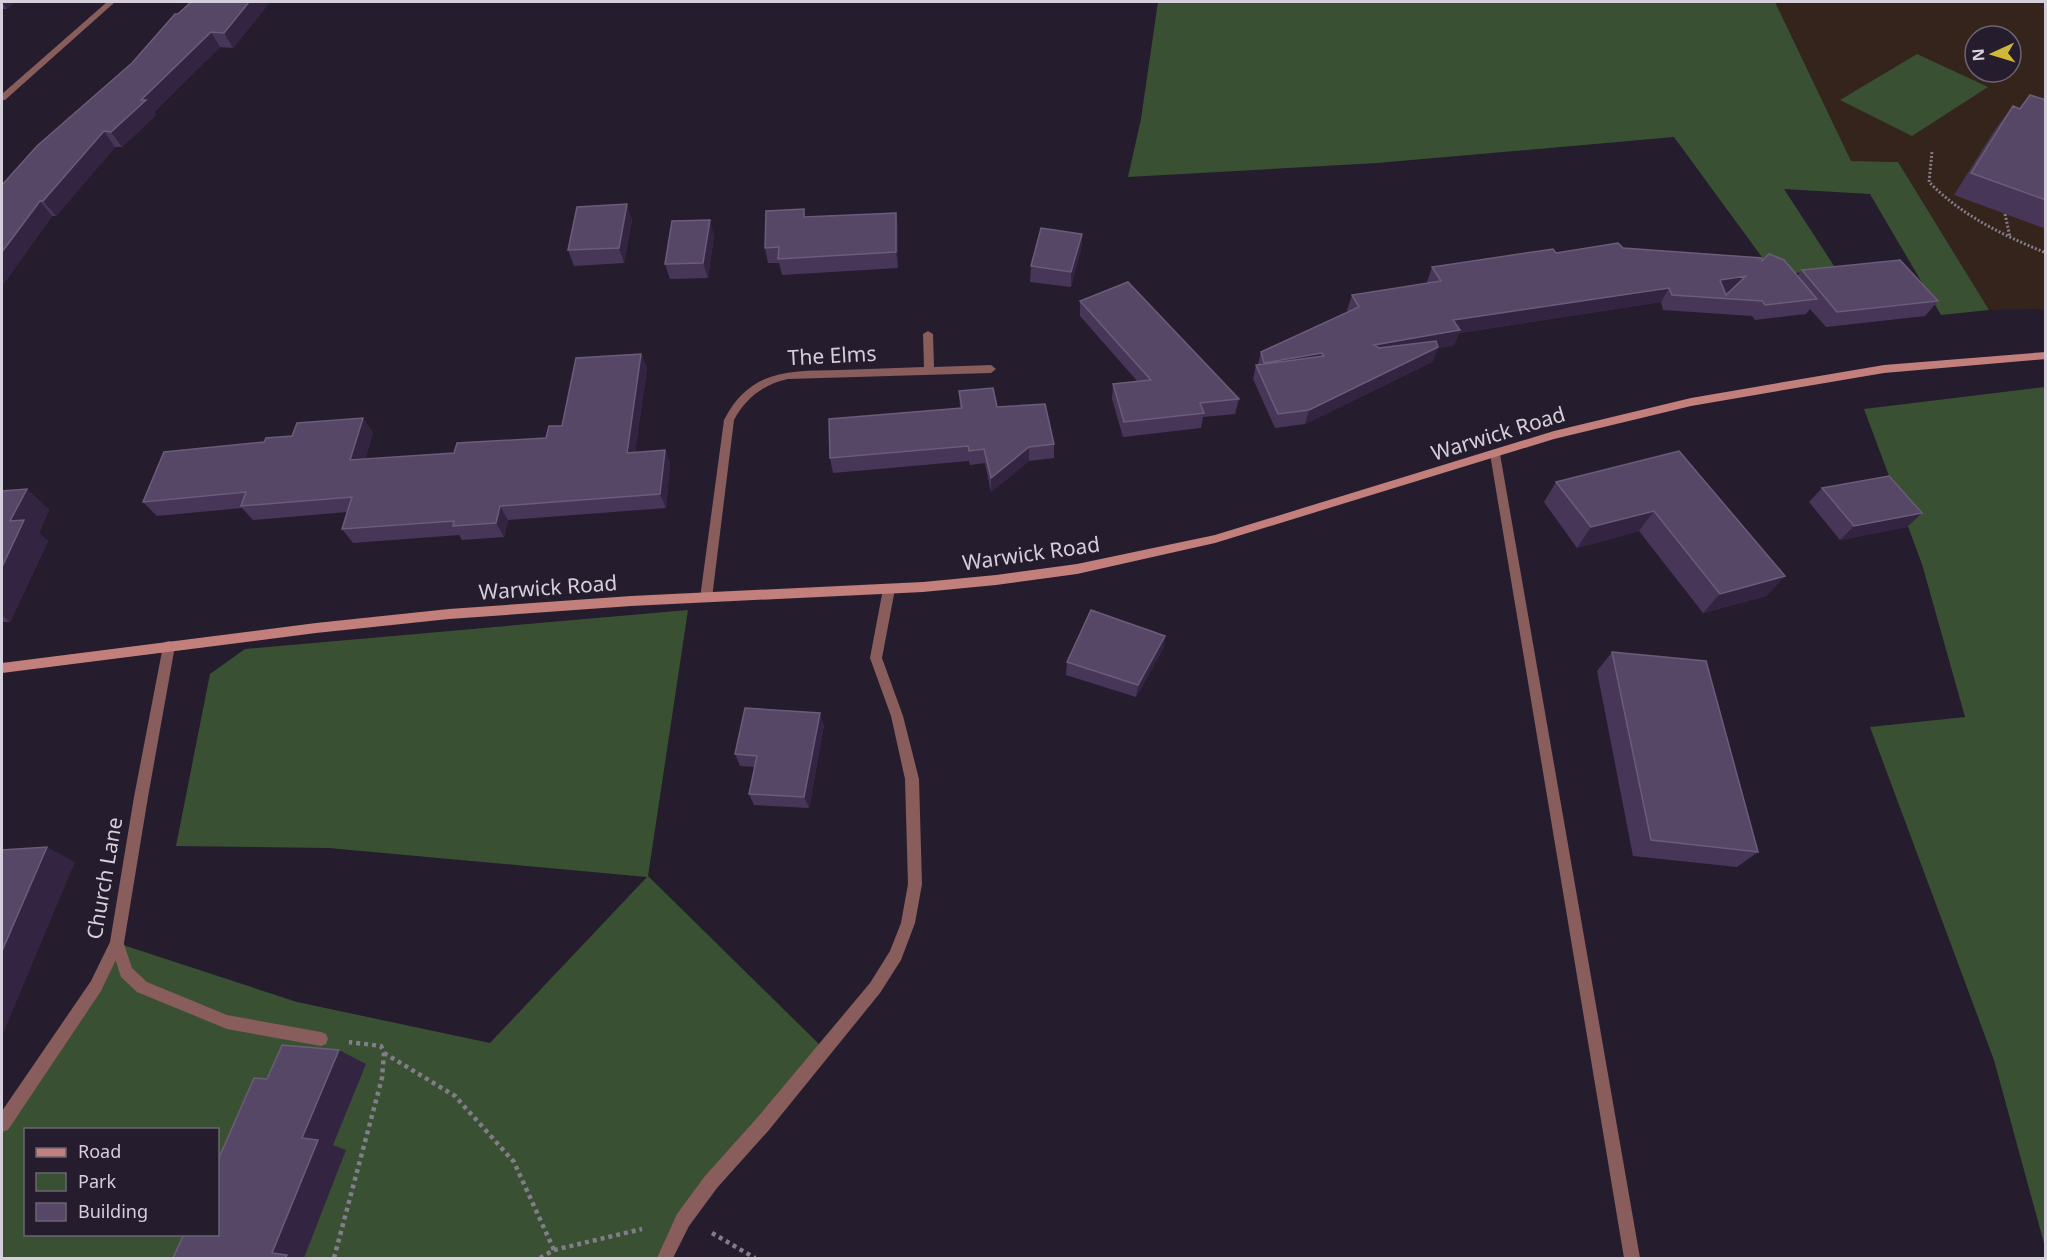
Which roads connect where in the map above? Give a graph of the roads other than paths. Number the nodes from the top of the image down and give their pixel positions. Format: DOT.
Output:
graph roads {
  1 [pos="111,2"];
  2 [pos="2,98"];
  3 [pos="928,334"];
  4 [pos="2046,355"];
  5 [pos="991,369"];
  6 [pos="930,370"];
  7 [pos="1495,454"];
  8 [pos="889,589"];
  9 [pos="706,598"];
  10 [pos="170,646"];
  11 [pos="2,668"];
  12 [pos="117,943"];
  13 [pos="321,1039"];
  14 [pos="2,1124"];
  15 [pos="665,1258"];
  16 [pos="1632,1258"];
  1 -- 2 [label="street"];
  3 -- 6 [label="street"];
  4 -- 7 [label="street, Warwick Road"];
  5 -- 6 [label="street, The Elms"];
  6 -- 9 [label="street, The Elms"];
  7 -- 8 [label="street, Warwick Road"];
  7 -- 16 [label="street"];
  8 -- 9 [label="street, Warwick Road"];
  8 -- 15 [label="street"];
  9 -- 10 [label="street, Warwick Road"];
  10 -- 11 [label="street, Warwick Road"];
  10 -- 12 [label="street, Church Lane"];
  12 -- 13 [label="street"];
  12 -- 14 [label="street, Church Lane"];
}
